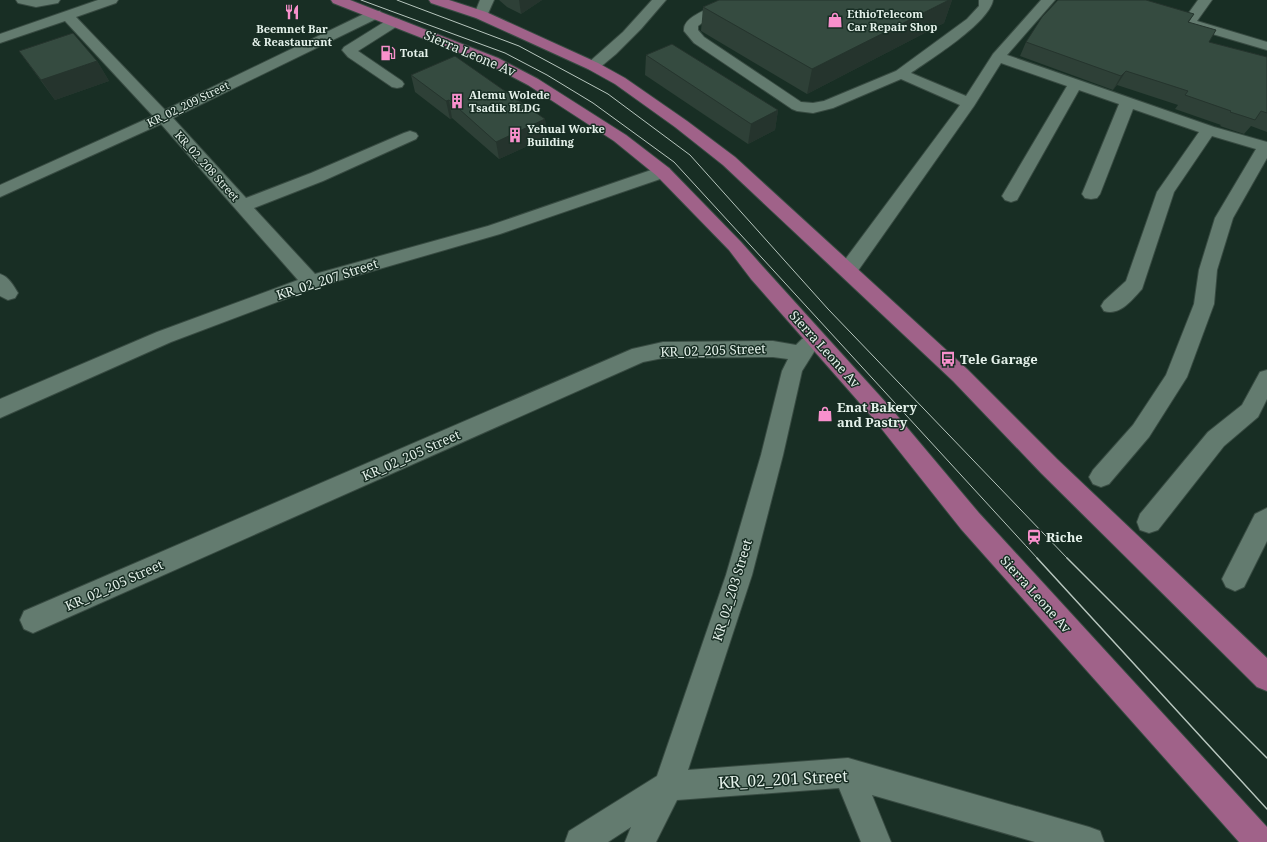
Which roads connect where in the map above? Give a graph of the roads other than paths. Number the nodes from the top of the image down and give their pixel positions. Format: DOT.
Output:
graph roads {
  1 [pos="23,0"];
  2 [pos="53,0"];
  3 [pos="111,0"];
  4 [pos="338,0"];
  5 [pos="436,0"];
  6 [pos="659,0"];
  7 [pos="740,0"];
  8 [pos="986,0"];
  9 [pos="1048,0"];
  10 [pos="1112,0"];
  11 [pos="1205,0"];
  12 [pos="484,8"];
  13 [pos="375,14"];
  14 [pos="68,16"];
  15 [pos="394,22"];
  16 [pos="1189,22"];
  17 [pos="0,39"];
  18 [pos="1267,46"];
  19 [pos="998,57"];
  20 [pos="593,66"];
  21 [pos="901,74"];
  22 [pos="397,84"];
  23 [pos="1075,84"];
  24 [pos="1128,102"];
  25 [pos="969,103"];
  26 [pos="163,117"];
  27 [pos="1208,130"];
  28 [pos="410,136"];
  29 [pos="1266,147"];
  30 [pos="663,172"];
  31 [pos="0,192"];
  32 [pos="1091,194"];
  33 [pos="1011,196"];
  34 [pos="242,206"];
  35 [pos="848,270"];
  36 [pos="311,282"];
  37 [pos="1111,306"];
  38 [pos="808,345"];
  39 [pos="1267,378"];
  40 [pos="0,409"];
  41 [pos="1101,477"];
  42 [pos="1267,519"];
  43 [pos="1149,522"];
  44 [pos="1235,579"];
  45 [pos="33,620"];
  46 [pos="1267,677"];
  47 [pos="848,773"];
  48 [pos="668,786"];
  49 [pos="580,842"];
  50 [pos="640,842"];
  51 [pos="876,842"];
  52 [pos="1089,842"];
  53 [pos="1260,842"];
  1 -- 2 [label="street"];
  3 -- 14 [label="street"];
  4 -- 13 [label="main road, Sierra Leone Av"];
  5 -- 12 [label="main road"];
  6 -- 20 [label="street"];
  7 -- 21 [label="street"];
  8 -- 21 [label="street"];
  9 -- 19 [label="street"];
  10 -- 16 [label="street"];
  11 -- 16 [label="street"];
  12 -- 20 [label="main road"];
  13 -- 15 [label="main road, Sierra Leone Av"];
  13 -- 26 [label="street, KR_02_209 Street"];
  14 -- 17 [label="street"];
  14 -- 26 [label="street, KR_02_208 Street"];
  15 -- 22 [label="street"];
  15 -- 30 [label="main road, Sierra Leone Av"];
  16 -- 18 [label="street"];
  19 -- 23 [label="street"];
  19 -- 25 [label="street"];
  20 -- 35 [label="main road"];
  21 -- 25 [label="street"];
  23 -- 24 [label="street"];
  23 -- 33 [label="street"];
  24 -- 27 [label="street"];
  24 -- 32 [label="street"];
  25 -- 35 [label="street"];
  26 -- 31 [label="street, KR_02_209 Street"];
  26 -- 34 [label="street, KR_02_208 Street"];
  27 -- 29 [label="street"];
  27 -- 37 [label="street"];
  28 -- 34 [label="street"];
  29 -- 41 [label="street"];
  30 -- 36 [label="street, KR_02_207 Street"];
  30 -- 38 [label="main road, Sierra Leone Av"];
  34 -- 36 [label="street, KR_02_208 Street"];
  35 -- 46 [label="main road"];
  36 -- 40 [label="street, KR_02_207 Street"];
  38 -- 45 [label="street, KR_02_205 Street"];
  38 -- 48 [label="street, KR_02_203 Street"];
  38 -- 53 [label="main road, Sierra Leone Av"];
  39 -- 43 [label="street"];
  42 -- 44 [label="street"];
  47 -- 48 [label="street, KR_02_201 Street"];
  47 -- 51 [label="street"];
  47 -- 52 [label="street, KR_02_201 Street"];
  48 -- 49 [label="street, KR_02_201 Street"];
  48 -- 50 [label="street, KR_02_203 Street"];
}
